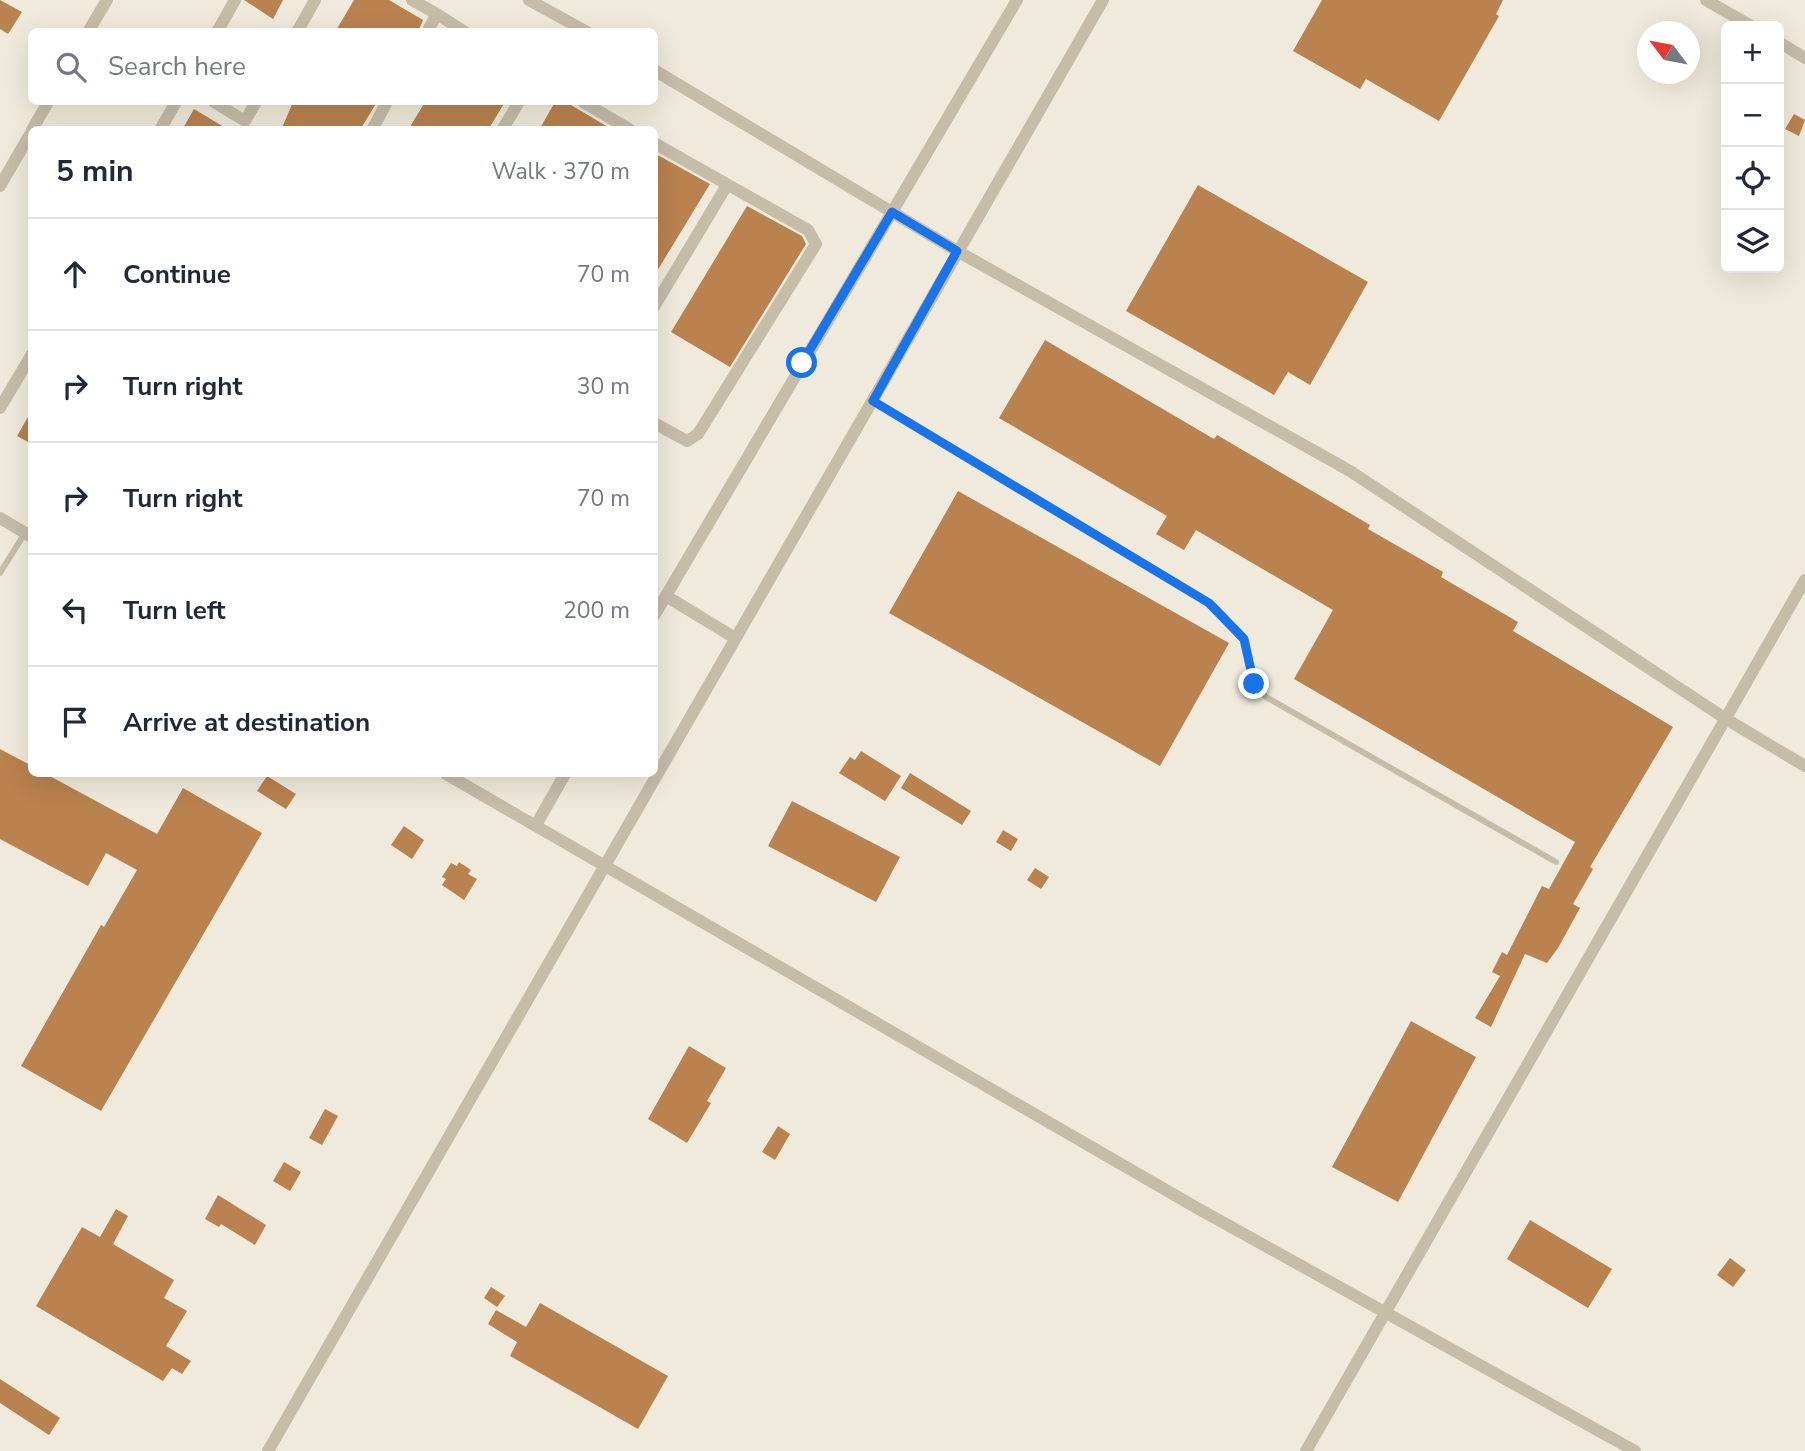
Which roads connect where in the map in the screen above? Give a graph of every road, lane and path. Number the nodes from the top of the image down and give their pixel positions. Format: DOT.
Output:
graph roads {
  1 [pos="107,0"];
  2 [pos="235,0"];
  3 [pos="315,0"];
  4 [pos="412,0"];
  5 [pos="529,0"];
  6 [pos="1017,0"];
  7 [pos="1103,0"];
  8 [pos="1706,0"];
  9 [pos="437,14"];
  10 [pos="1742,21"];
  11 [pos="93,28"];
  12 [pos="220,28"];
  13 [pos="299,28"];
  14 [pos="429,28"];
  15 [pos="459,28"];
  16 [pos="580,28"];
  17 [pos="1784,45"];
  18 [pos="1805,58"];
  19 [pos="658,72"];
  20 [pos="46,105"];
  21 [pos="174,105"];
  22 [pos="218,105"];
  23 [pos="254,105"];
  24 [pos="385,105"];
  25 [pos="517,105"];
  26 [pos="588,105"];
  27 [pos="242,125"];
  28 [pos="34,126"];
  29 [pos="162,126"];
  30 [pos="374,126"];
  31 [pos="504,126"];
  32 [pos="624,126"];
  33 [pos="28,137"];
  34 [pos="658,146"];
  35 [pos="727,185"];
  36 [pos="0,186"];
  37 [pos="892,212"];
  38 [pos="957,251"];
  39 [pos="658,300"];
  40 [pos="28,361"];
  41 [pos="873,401"];
  42 [pos="0,408"];
  43 [pos="658,425"];
  44 [pos="0,518"];
  45 [pos="28,535"];
  46 [pos="0,573"];
  47 [pos="1805,580"];
  48 [pos="666,596"];
  49 [pos="658,609"];
  50 [pos="735,638"];
  51 [pos="1726,719"];
  52 [pos="1805,766"];
  53 [pos="658,772"];
  54 [pos="451,777"];
  55 [pos="563,777"];
  56 [pos="655,777"];
  57 [pos="536,825"];
  58 [pos="1556,862"];
  59 [pos="604,866"];
  60 [pos="1386,1313"];
  61 [pos="268,1451"];
  62 [pos="1306,1451"];
  63 [pos="1635,1451"];
  1 -- 11 [label="street"];
  2 -- 12 [label="street"];
  3 -- 13 [label="street"];
  4 -- 9 [label="street"];
  5 -- 16 [label="street"];
  6 -- 37 [label="street"];
  7 -- 38 [label="street"];
  8 -- 10 [label="street"];
  9 -- 14 [label="street"];
  9 -- 15 [label="street"];
  17 -- 18 [label="street"];
  19 -- 37 [label="street"];
  20 -- 28 [label="street"];
  21 -- 29 [label="street"];
  22 -- 27 [label="street"];
  23 -- 27 [label="street"];
  24 -- 30 [label="street"];
  25 -- 31 [label="street"];
  26 -- 32 [label="street"];
  33 -- 36 [label="street"];
  34 -- 35 [label="street"];
  35 -- 39 [label="street"];
  35 -- 43 [label="street"];
  37 -- 38 [label="street"];
  37 -- 48 [label="street"];
  38 -- 41 [label="street"];
  38 -- 51 [label="street"];
  40 -- 42 [label="street"];
  41 -- 50 [label="street"];
  41 -- 58 [label="lane"];
  44 -- 45 [label="street"];
  45 -- 46 [label="lane"];
  47 -- 51 [label="street"];
  48 -- 49 [label="street"];
  48 -- 50 [label="street"];
  50 -- 53 [label="street"];
  51 -- 52 [label="street"];
  51 -- 60 [label="street"];
  54 -- 57 [label="street"];
  55 -- 57 [label="street"];
  56 -- 59 [label="street"];
  57 -- 59 [label="street"];
  59 -- 60 [label="street"];
  59 -- 61 [label="street"];
  60 -- 62 [label="street"];
  60 -- 63 [label="street"];
}
